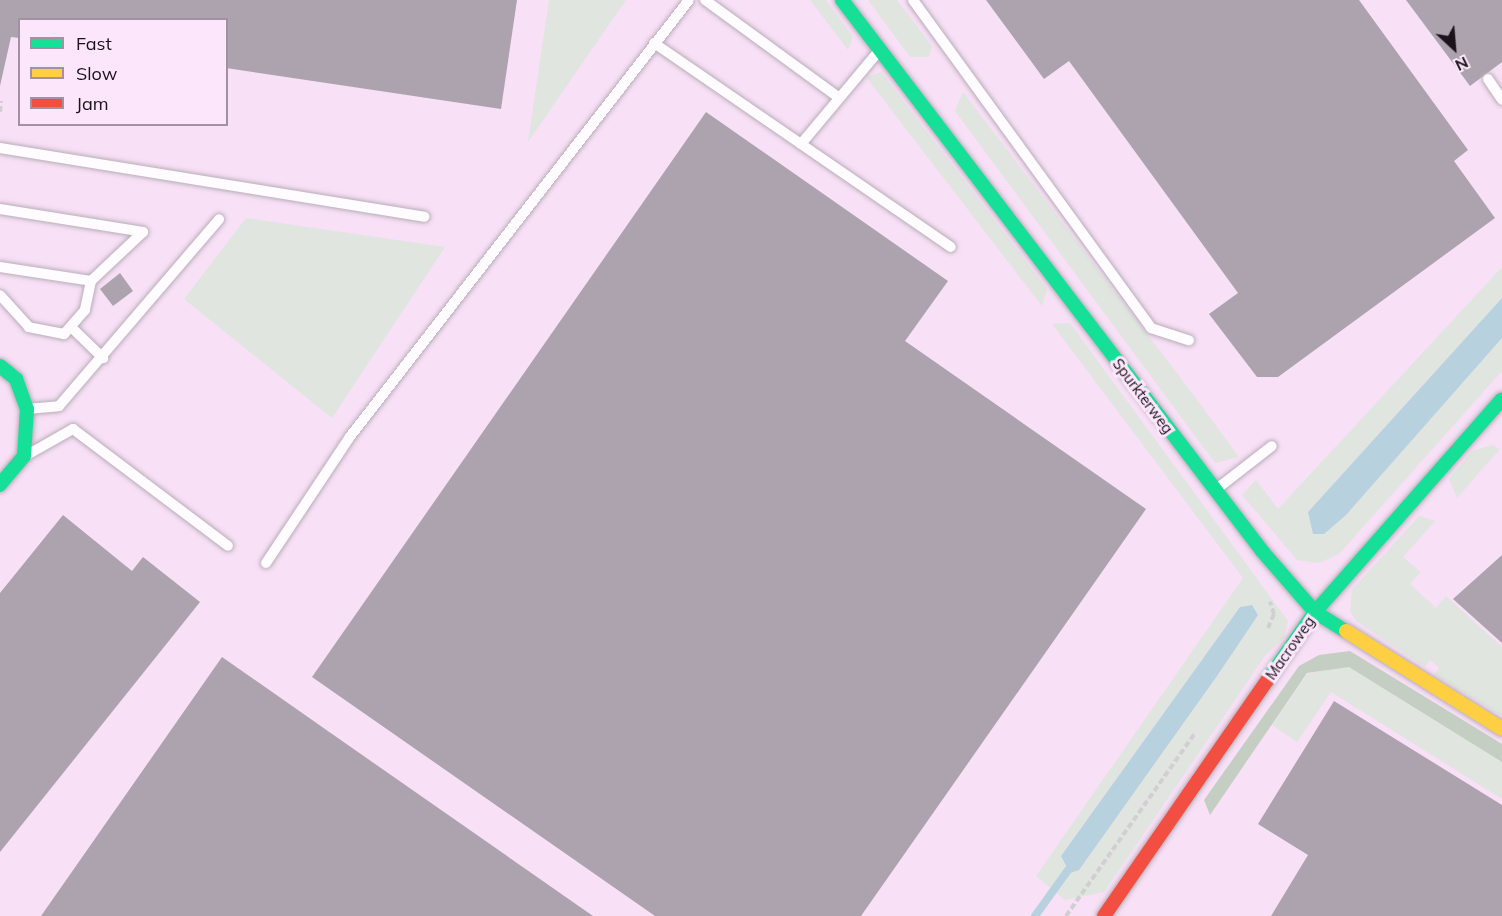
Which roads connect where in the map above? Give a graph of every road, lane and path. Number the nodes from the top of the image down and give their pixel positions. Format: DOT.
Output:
graph roads {
  1 [pos="689,0"];
  2 [pos="705,0"];
  3 [pos="842,0"];
  4 [pos="913,0"];
  5 [pos="654,44"];
  6 [pos="879,50"];
  7 [pos="1488,79"];
  8 [pos="838,97"];
  9 [pos="1502,99"];
  10 [pos="1,101"];
  11 [pos="0,112"];
  12 [pos="801,144"];
  13 [pos="0,148"];
  14 [pos="0,209"];
  15 [pos="424,217"];
  16 [pos="219,219"];
  17 [pos="951,247"];
  18 [pos="0,267"];
  19 [pos="91,281"];
  20 [pos="0,295"];
  21 [pos="71,327"];
  22 [pos="1189,340"];
  23 [pos="103,358"];
  24 [pos="0,366"];
  25 [pos="1502,399"];
  26 [pos="27,409"];
  27 [pos="1272,446"];
  28 [pos="24,456"];
  29 [pos="0,485"];
  30 [pos="1215,490"];
  31 [pos="228,546"];
  32 [pos="266,563"];
  33 [pos="1262,592"];
  34 [pos="1315,612"];
  35 [pos="1263,636"];
  36 [pos="1203,722"];
  37 [pos="1502,729"];
  38 [pos="1066,916"];
  39 [pos="1104,916"];
  1 -- 5 [label="lane"];
  2 -- 8 [label="lane"];
  3 -- 6 [label="street, Spurkterweg"];
  4 -- 22 [label="lane"];
  5 -- 12 [label="lane"];
  5 -- 32 [label="lane"];
  6 -- 8 [label="lane"];
  6 -- 30 [label="street, Spurkterweg"];
  7 -- 9 [label="lane"];
  8 -- 12 [label="lane"];
  10 -- 11 [label="path"];
  12 -- 17 [label="lane"];
  13 -- 15 [label="lane"];
  14 -- 19 [label="lane"];
  16 -- 23 [label="lane"];
  18 -- 19 [label="lane"];
  19 -- 21 [label="lane"];
  20 -- 21 [label="lane"];
  21 -- 23 [label="lane"];
  23 -- 26 [label="lane"];
  24 -- 26 [label="street"];
  25 -- 34 [label="street, Macroweg"];
  26 -- 28 [label="street"];
  27 -- 30 [label="lane"];
  28 -- 29 [label="street"];
  28 -- 31 [label="lane"];
  30 -- 34 [label="street, Spurkterweg"];
  33 -- 35 [label="path"];
  34 -- 37 [label="street, Spurkterweg"];
  34 -- 39 [label="street, Macroweg"];
  36 -- 38 [label="path"];
}
